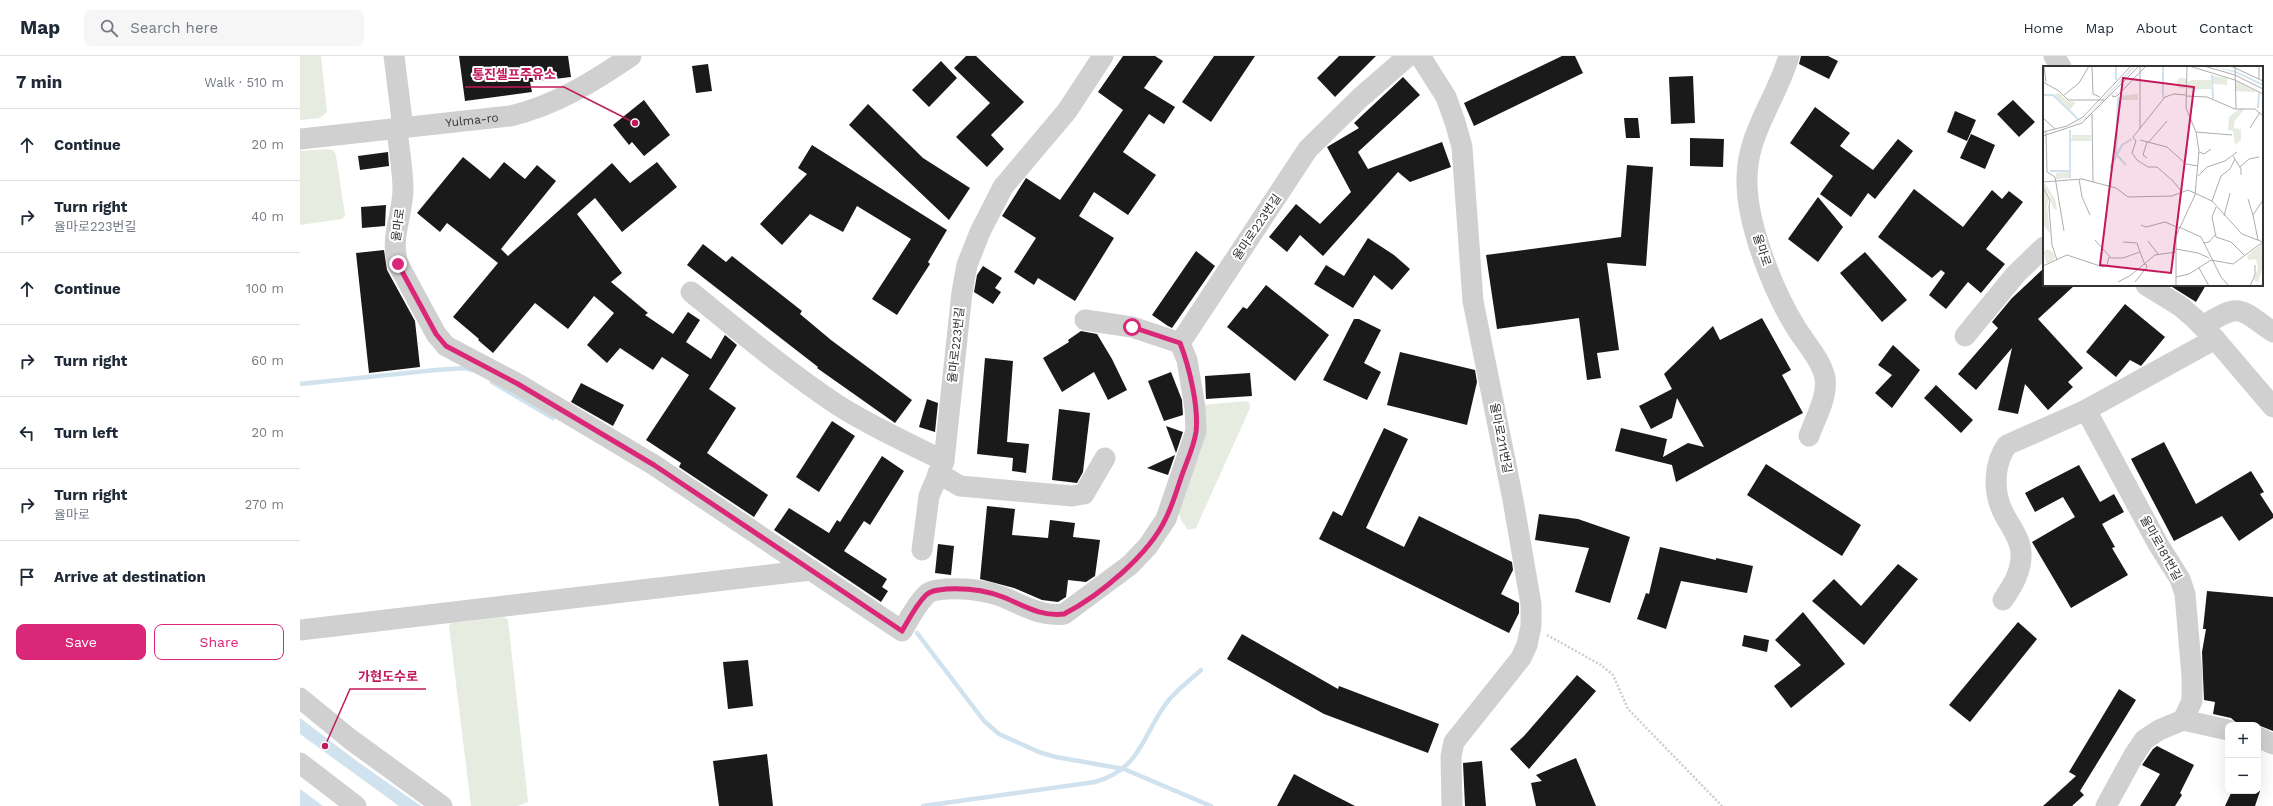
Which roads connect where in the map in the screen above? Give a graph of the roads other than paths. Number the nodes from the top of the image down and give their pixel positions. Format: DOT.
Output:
graph roads {
  1 [pos="394,56"];
  2 [pos="631,56"];
  3 [pos="1103,56"];
  4 [pos="1408,56"];
  5 [pos="1420,56"];
  6 [pos="1788,56"];
  7 [pos="2054,56"];
  8 [pos="2060,66"];
  9 [pos="400,129"];
  10 [pos="300,139"];
  11 [pos="2043,248"];
  12 [pos="2148,286"];
  13 [pos="691,292"];
  14 [pos="1085,320"];
  15 [pos="2209,332"];
  16 [pos="2273,332"];
  17 [pos="1965,336"];
  18 [pos="1180,343"];
  19 [pos="2273,407"];
  20 [pos="2086,410"];
  21 [pos="1809,436"];
  22 [pos="1105,458"];
  23 [pos="941,467"];
  24 [pos="922,550"];
  25 [pos="811,570"];
  26 [pos="2003,600"];
  27 [pos="300,630"];
  28 [pos="300,698"];
  29 [pos="2183,720"];
  30 [pos="2225,729"];
  31 [pos="2261,738"];
  32 [pos="2273,744"];
  33 [pos="300,764"];
  34 [pos="356,806"];
  35 [pos="442,806"];
  36 [pos="1452,806"];
  37 [pos="2106,806"];
  1 -- 9 [label="street, 율마로"];
  2 -- 9 [label="street, Yulma-ro"];
  3 -- 23 [label="street, 율마로223번길"];
  4 -- 18 [label="street, 율마로223번길"];
  5 -- 36 [label="street, 율마로211번길"];
  6 -- 21 [label="street, 율마로"];
  7 -- 8 [label="street"];
  9 -- 10 [label="street, Yulma-ro"];
  9 -- 25 [label="street, 율마로"];
  11 -- 17 [label="street"];
  12 -- 15 [label="street"];
  13 -- 23 [label="street"];
  14 -- 18 [label="street"];
  15 -- 16 [label="street"];
  15 -- 19 [label="street"];
  15 -- 20 [label="street"];
  18 -- 25 [label="street, 율마로"];
  20 -- 26 [label="street"];
  20 -- 29 [label="street, 율마로181번길"];
  22 -- 23 [label="street"];
  23 -- 24 [label="street, 율마로223번길"];
  25 -- 27 [label="street"];
  28 -- 35 [label="street"];
  29 -- 30 [label="street"];
  29 -- 37 [label="street"];
  31 -- 32 [label="street"];
  33 -- 34 [label="street"];
}
